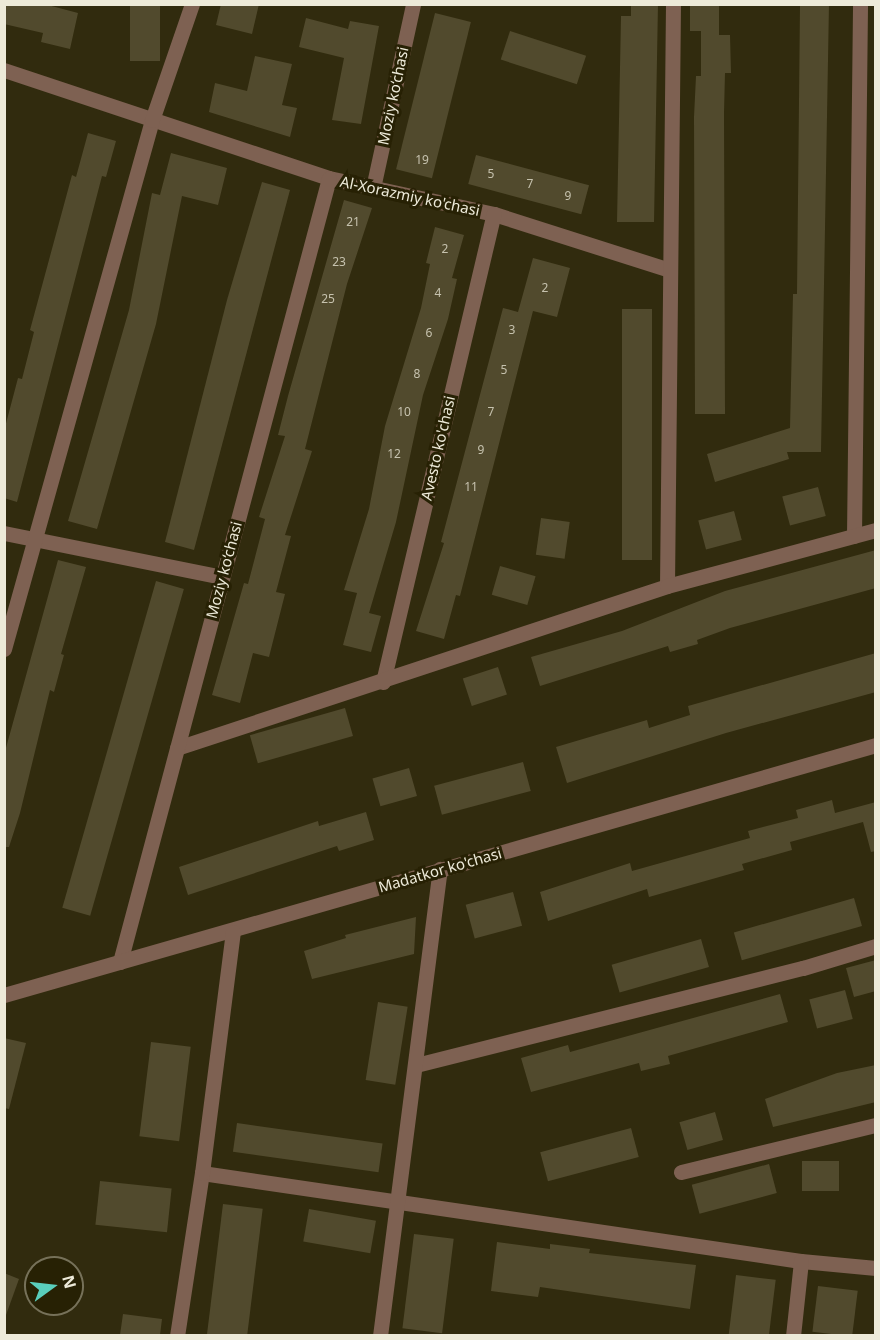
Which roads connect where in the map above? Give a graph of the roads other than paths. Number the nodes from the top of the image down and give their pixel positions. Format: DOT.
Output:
graph roads {
  1 [pos="192,4"];
  2 [pos="413,4"];
  3 [pos="674,4"];
  4 [pos="860,4"];
  5 [pos="4,70"];
  6 [pos="152,120"];
  7 [pos="329,178"];
  8 [pos="373,188"];
  9 [pos="494,214"];
  10 [pos="669,270"];
  11 [pos="876,531"];
  12 [pos="4,533"];
  13 [pos="854,536"];
  14 [pos="36,541"];
  15 [pos="222,577"];
  16 [pos="667,586"];
  17 [pos="4,649"];
  18 [pos="383,682"];
  19 [pos="876,746"];
  20 [pos="177,748"];
  21 [pos="440,869"];
  22 [pos="233,932"];
  23 [pos="876,946"];
  24 [pos="120,962"];
  25 [pos="4,995"];
  26 [pos="416,1065"];
  27 [pos="876,1125"];
  28 [pos="681,1172"];
  29 [pos="202,1173"];
  30 [pos="397,1202"];
  31 [pos="801,1261"];
  32 [pos="876,1269"];
  33 [pos="177,1335"];
  34 [pos="380,1335"];
  35 [pos="793,1335"];
  1 -- 6 [label="street"];
  2 -- 8 [label="street, Moziy ko‘chasi"];
  3 -- 10 [label="street"];
  4 -- 13 [label="street"];
  5 -- 6 [label="street, Al-Xorazmiy ko'chasi"];
  6 -- 7 [label="street, Al-Xorazmiy ko'chasi"];
  6 -- 14 [label="street"];
  7 -- 8 [label="street, Al-Xorazmiy ko'chasi"];
  7 -- 15 [label="street, Moziy ko‘chasi"];
  8 -- 9 [label="street, Al-Xorazmiy ko'chasi"];
  9 -- 10 [label="street, Al-Xorazmiy ko'chasi"];
  9 -- 18 [label="street, Avesto ko'chasi"];
  10 -- 16 [label="street"];
  11 -- 13 [label="street"];
  12 -- 14 [label="street"];
  13 -- 16 [label="street"];
  14 -- 15 [label="street"];
  14 -- 17 [label="street"];
  15 -- 20 [label="street, Moziy ko‘chasi"];
  16 -- 18 [label="street"];
  18 -- 20 [label="street"];
  19 -- 21 [label="street, Madatkor ko'chasi"];
  20 -- 24 [label="street, Moziy ko‘chasi"];
  21 -- 22 [label="street, Madatkor ko'chasi"];
  21 -- 26 [label="street"];
  22 -- 24 [label="street, Madatkor ko'chasi"];
  22 -- 29 [label="street"];
  23 -- 26 [label="street"];
  24 -- 25 [label="street, Madatkor ko'chasi"];
  26 -- 30 [label="street"];
  27 -- 28 [label="street"];
  29 -- 30 [label="street"];
  29 -- 33 [label="street"];
  30 -- 31 [label="street"];
  30 -- 34 [label="street"];
  31 -- 32 [label="street"];
  31 -- 35 [label="street"];
}
